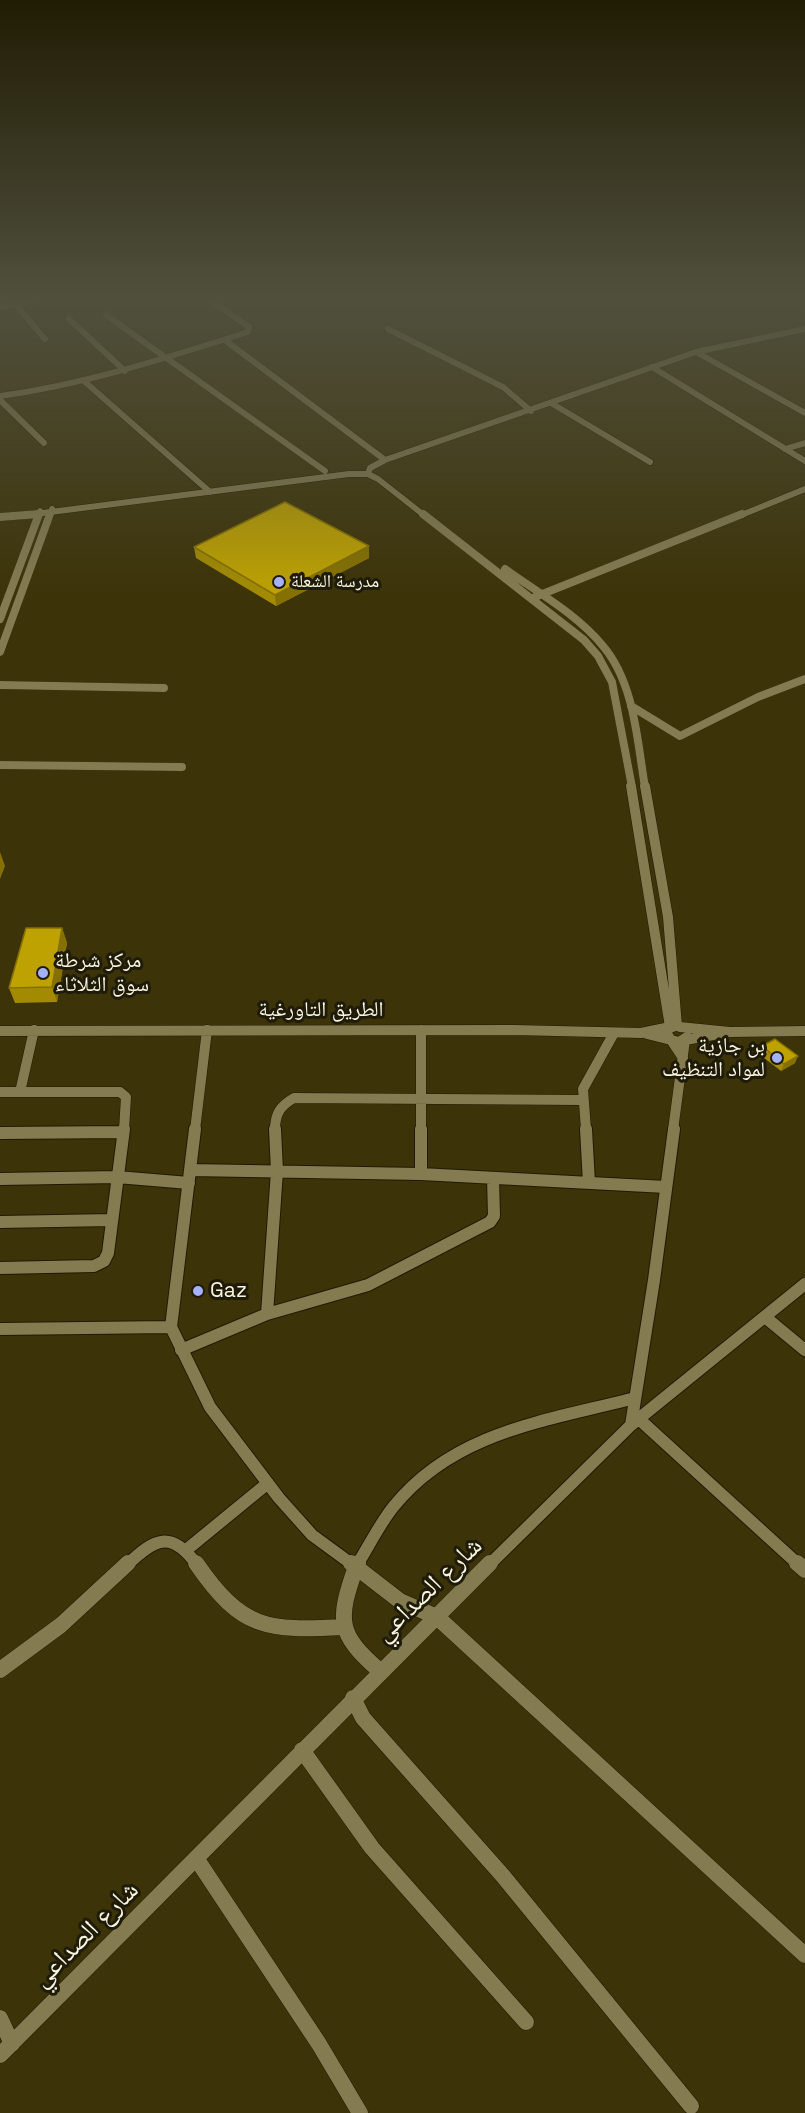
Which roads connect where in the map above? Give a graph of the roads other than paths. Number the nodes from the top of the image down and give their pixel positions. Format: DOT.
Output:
graph roads {
  1 [pos="0,398"];
  2 [pos="104,399"];
  3 [pos="224,399"];
  4 [pos="303,399"];
  5 [pos="517,399"];
  6 [pos="563,399"];
  7 [pos="703,399"];
  8 [pos="779,399"];
  9 [pos="551,403"];
  10 [pos="531,411"];
  11 [pos="805,413"];
  12 [pos="44,443"];
  13 [pos="805,443"];
  14 [pos="785,449"];
  15 [pos="386,460"];
  16 [pos="805,461"];
  17 [pos="650,462"];
  18 [pos="325,471"];
  19 [pos="369,471"];
  20 [pos="805,489"];
  21 [pos="208,490"];
  22 [pos="52,511"];
  23 [pos="39,513"];
  24 [pos="0,517"];
  25 [pos="535,597"];
  26 [pos="0,619"];
  27 [pos="0,652"];
  28 [pos="805,680"];
  29 [pos="0,685"];
  30 [pos="164,688"];
  31 [pos="631,706"];
  32 [pos="0,765"];
  33 [pos="182,767"];
  34 [pos="651,815"];
  35 [pos="636,816"];
  36 [pos="34,1030"];
  37 [pos="207,1030"];
  38 [pos="421,1030"];
  39 [pos="674,1030"];
  40 [pos="0,1031"];
  41 [pos="805,1031"];
  42 [pos="730,1032"];
  43 [pos="614,1033"];
  44 [pos="685,1040"];
  45 [pos="683,1058"];
  46 [pos="0,1092"];
  47 [pos="20,1092"];
  48 [pos="421,1100"];
  49 [pos="582,1100"];
  50 [pos="123,1132"];
  51 [pos="0,1133"];
  52 [pos="190,1170"];
  53 [pos="277,1171"];
  54 [pos="421,1174"];
  55 [pos="117,1177"];
  56 [pos="493,1178"];
  57 [pos="0,1179"];
  58 [pos="189,1183"];
  59 [pos="589,1183"];
  60 [pos="666,1187"];
  61 [pos="112,1220"];
  62 [pos="0,1222"];
  63 [pos="0,1268"];
  64 [pos="805,1284"];
  65 [pos="267,1314"];
  66 [pos="765,1317"];
  67 [pos="171,1327"];
  68 [pos="0,1329"];
  69 [pos="181,1350"];
  70 [pos="805,1350"];
  71 [pos="635,1398"];
  72 [pos="636,1422"];
  73 [pos="268,1483"];
  74 [pos="185,1551"];
  75 [pos="356,1568"];
  76 [pos="805,1570"];
  77 [pos="436,1617"];
  78 [pos="344,1627"];
  79 [pos="0,1670"];
  80 [pos="381,1671"];
  81 [pos="353,1698"];
  82 [pos="302,1750"];
  83 [pos="196,1858"];
  84 [pos="805,1955"];
  85 [pos="0,2018"];
  86 [pos="526,2022"];
  87 [pos="6,2049"];
  88 [pos="691,2106"];
  89 [pos="360,2113"];
  1 -- 12 [label="street"];
  2 -- 21 [label="street"];
  3 -- 18 [label="street"];
  4 -- 15 [label="street"];
  5 -- 10 [label="street"];
  6 -- 9 [label="street"];
  7 -- 14 [label="street"];
  8 -- 11 [label="street"];
  9 -- 10 [label="street"];
  9 -- 17 [label="street"];
  10 -- 15 [label="street"];
  13 -- 14 [label="street"];
  14 -- 16 [label="street"];
  15 -- 19 [label="street"];
  18 -- 19 [label="street"];
  18 -- 21 [label="street"];
  19 -- 21 [label="street"];
  19 -- 25 [label="street"];
  20 -- 25 [label="street"];
  21 -- 22 [label="street"];
  22 -- 23 [label="street"];
  22 -- 27 [label="street"];
  23 -- 24 [label="street"];
  23 -- 26 [label="street"];
  25 -- 31 [label="street"];
  25 -- 35 [label="street"];
  28 -- 31 [label="street"];
  29 -- 30 [label="street"];
  31 -- 34 [label="street"];
  32 -- 33 [label="street"];
  34 -- 35 [label="street"];
  34 -- 39 [label="street"];
  35 -- 39 [label="street"];
  36 -- 37 [label="street, الطريق التاورغية"];
  36 -- 40 [label="street, الطريق التاورغية"];
  36 -- 47 [label="street"];
  37 -- 38 [label="street, الطريق التاورغية"];
  37 -- 52 [label="street"];
  38 -- 43 [label="street, الطريق التاورغية"];
  38 -- 48 [label="street"];
  39 -- 42 [label="street"];
  39 -- 43 [label="street, الطريق التاورغية"];
  39 -- 44 [label="street"];
  39 -- 44 [label="street"];
  39 -- 45 [label="street"];
  41 -- 42 [label="street"];
  42 -- 44 [label="street"];
  43 -- 49 [label="street"];
  44 -- 45 [label="street"];
  45 -- 60 [label="street"];
  46 -- 47 [label="street"];
  47 -- 50 [label="street"];
  48 -- 49 [label="street"];
  48 -- 53 [label="street"];
  48 -- 54 [label="street"];
  49 -- 59 [label="street"];
  50 -- 51 [label="street"];
  50 -- 55 [label="street"];
  52 -- 53 [label="street"];
  52 -- 58 [label="street"];
  53 -- 54 [label="street"];
  53 -- 65 [label="street"];
  54 -- 56 [label="street"];
  55 -- 57 [label="street"];
  55 -- 58 [label="street"];
  55 -- 61 [label="street"];
  56 -- 59 [label="street"];
  56 -- 65 [label="street"];
  58 -- 67 [label="street"];
  59 -- 60 [label="street"];
  60 -- 71 [label="street"];
  61 -- 62 [label="street"];
  61 -- 63 [label="street"];
  64 -- 66 [label="street, شارع الصداعي"];
  65 -- 69 [label="street"];
  66 -- 70 [label="street"];
  66 -- 72 [label="street, شارع الصداعي"];
  67 -- 68 [label="street"];
  67 -- 69 [label="street"];
  69 -- 73 [label="street"];
  71 -- 72 [label="street"];
  71 -- 75 [label="street"];
  72 -- 76 [label="street"];
  72 -- 77 [label="street, شارع الصداعي"];
  73 -- 74 [label="street"];
  73 -- 75 [label="street"];
  74 -- 78 [label="street"];
  74 -- 79 [label="street"];
  75 -- 77 [label="street"];
  75 -- 78 [label="street"];
  77 -- 80 [label="street, شارع الصداعي"];
  77 -- 84 [label="street"];
  78 -- 80 [label="street"];
  80 -- 81 [label="street, شارع الصداعي"];
  81 -- 82 [label="street, شارع الصداعي"];
  81 -- 88 [label="street"];
  82 -- 83 [label="street, شارع الصداعي"];
  82 -- 86 [label="street"];
  83 -- 87 [label="street, شارع الصداعي"];
  83 -- 89 [label="street"];
  85 -- 87 [label="street"];
}
